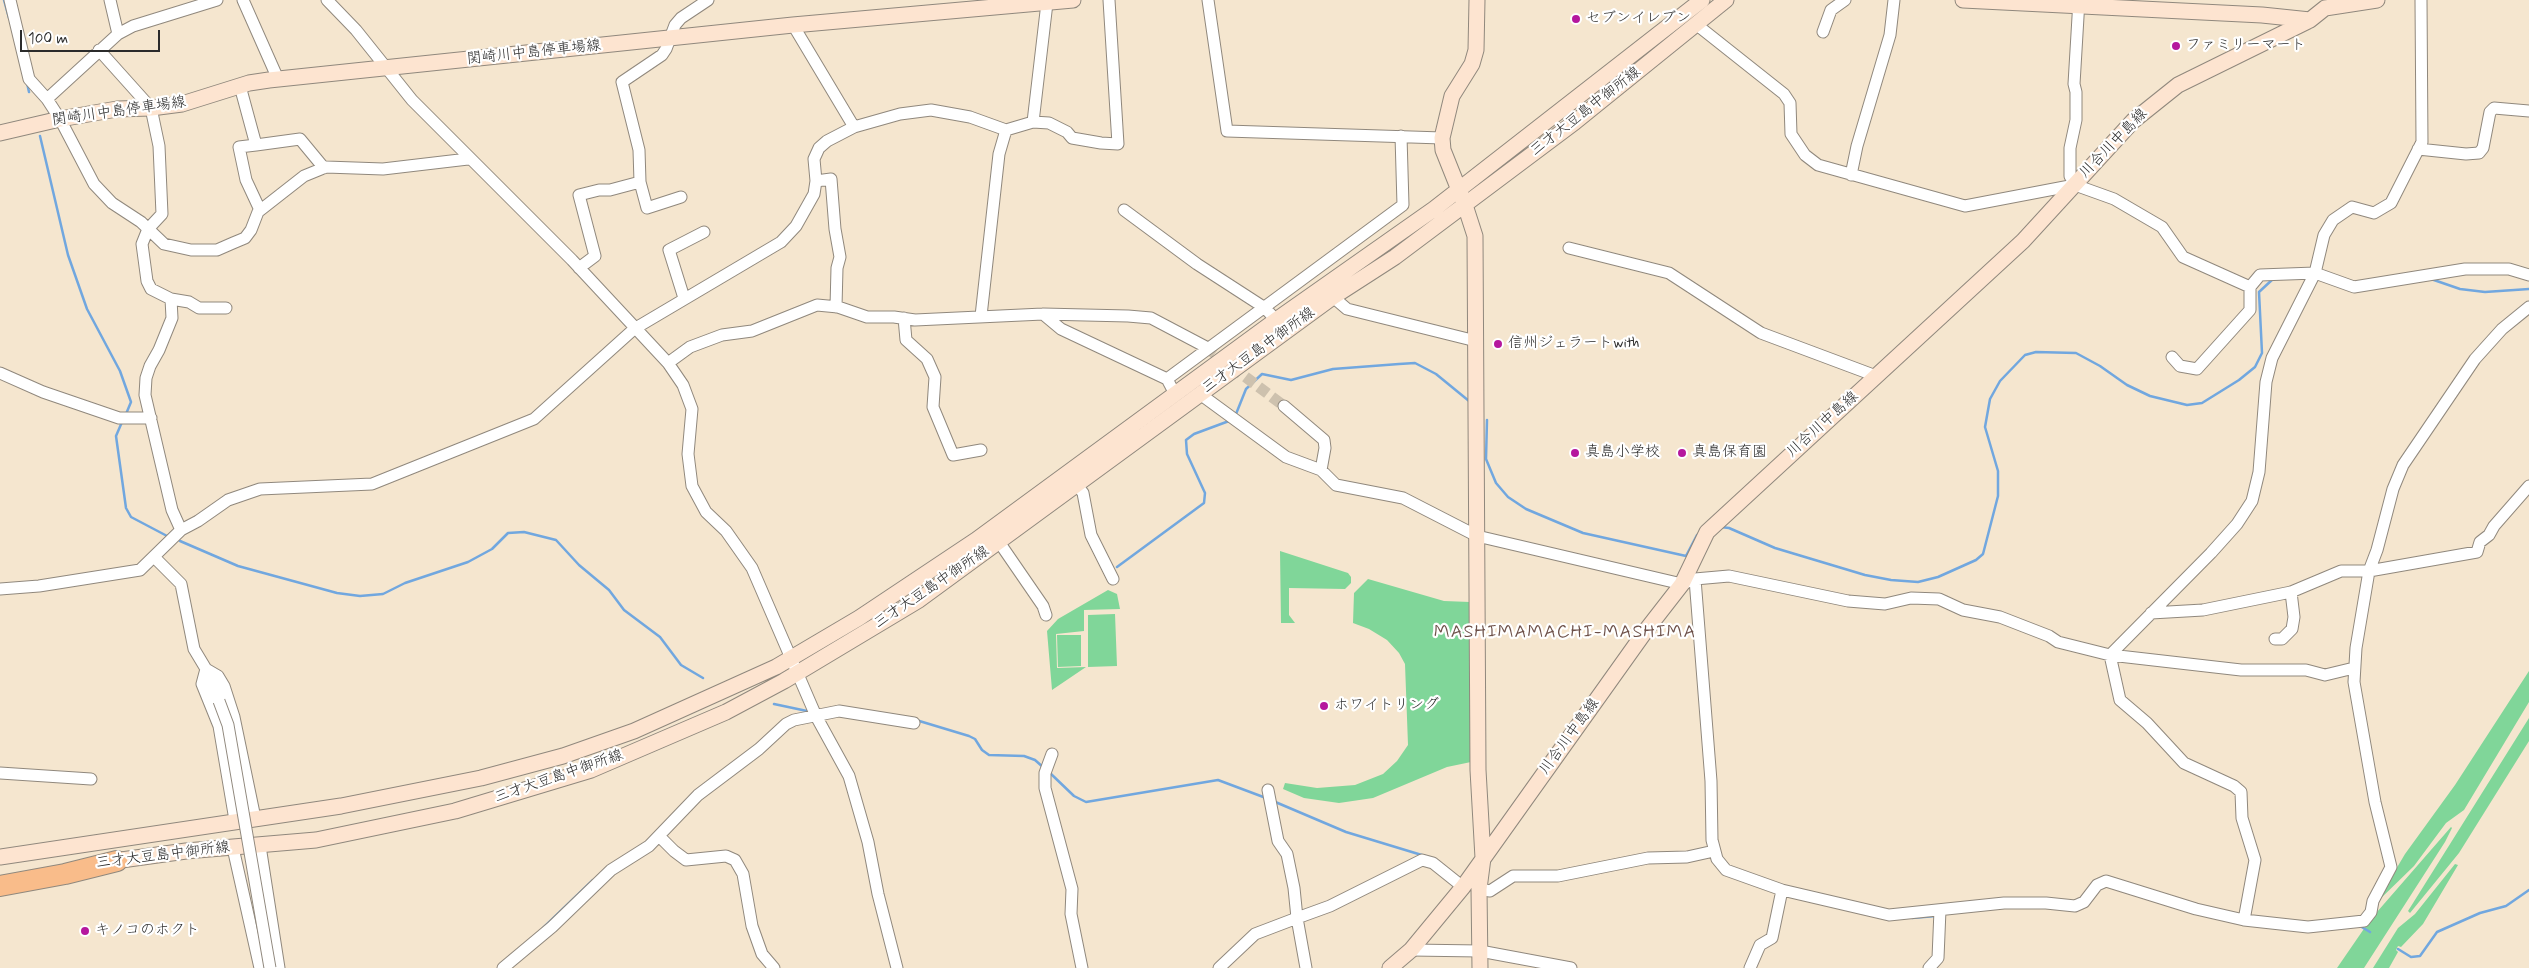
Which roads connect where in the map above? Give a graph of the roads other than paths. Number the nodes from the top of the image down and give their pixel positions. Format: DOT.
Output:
graph roads {
  1 [pos="10,0"];
  2 [pos="110,0"];
  3 [pos="217,0"];
  4 [pos="243,0"];
  5 [pos="327,0"];
  6 [pos="708,0"];
  7 [pos="1073,0"];
  8 [pos="1109,0"];
  9 [pos="1208,0"];
  10 [pos="1477,0"];
  11 [pos="1702,0"];
  12 [pos="1726,0"];
  13 [pos="1845,0"];
  14 [pos="1894,0"];
  15 [pos="1963,0"];
  16 [pos="2377,0"];
  17 [pos="2421,0"];
  18 [pos="1047,3"];
  19 [pos="2079,3"];
  20 [pos="2202,6"];
  21 [pos="2310,20"];
  22 [pos="793,25"];
  23 [pos="1697,25"];
  24 [pos="1823,32"];
  25 [pos="118,34"];
  26 [pos="671,39"];
  27 [pos="99,50"];
  28 [pos="385,68"];
  29 [pos="278,79"];
  30 [pos="240,86"];
  31 [pos="47,99"];
  32 [pos="151,108"];
  33 [pos="2529,111"];
  34 [pos="60,119"];
  35 [pos="1033,122"];
  36 [pos="854,127"];
  37 [pos="1006,130"];
  38 [pos="0,133"];
  39 [pos="1401,136"];
  40 [pos="1442,138"];
  41 [pos="256,145"];
  42 [pos="2418,149"];
  43 [pos="468,159"];
  44 [pos="324,168"];
  45 [pos="1851,175"];
  46 [pos="816,181"];
  47 [pos="640,182"];
  48 [pos="2076,185"];
  49 [pos="1459,190"];
  50 [pos="681,197"];
  51 [pos="1465,205"];
  52 [pos="260,210"];
  53 [pos="1124,210"];
  54 [pos="148,229"];
  55 [pos="704,232"];
  56 [pos="1570,248"];
  57 [pos="579,268"];
  58 [pos="2315,273"];
  59 [pos="2529,275"];
  60 [pos="2250,287"];
  61 [pos="1333,297"];
  62 [pos="684,298"];
  63 [pos="171,299"];
  64 [pos="836,307"];
  65 [pos="2529,307"];
  66 [pos="226,308"];
  67 [pos="1265,308"];
  68 [pos="1043,314"];
  69 [pos="981,316"];
  70 [pos="904,318"];
  71 [pos="1276,320"];
  72 [pos="634,329"];
  73 [pos="1476,341"];
  74 [pos="1206,346"];
  75 [pos="2172,357"];
  76 [pos="668,364"];
  77 [pos="0,374"];
  78 [pos="1876,376"];
  79 [pos="1167,379"];
  80 [pos="1175,394"];
  81 [pos="1200,394"];
  82 [pos="1284,406"];
  83 [pos="151,418"];
  84 [pos="981,450"];
  85 [pos="1321,470"];
  86 [pos="1077,485"];
  87 [pos="2529,486"];
  88 [pos="181,530"];
  89 [pos="1477,536"];
  90 [pos="999,542"];
  91 [pos="154,558"];
  92 [pos="2369,571"];
  93 [pos="1113,578"];
  94 [pos="1689,582"];
  95 [pos="0,589"];
  96 [pos="2291,592"];
  97 [pos="2151,613"];
  98 [pos="1046,616"];
  99 [pos="2275,639"];
  100 [pos="2110,655"];
  101 [pos="790,658"];
  102 [pos="206,668"];
  103 [pos="2354,668"];
  104 [pos="797,672"];
  105 [pos="816,716"];
  106 [pos="914,723"];
  107 [pos="1052,754"];
  108 [pos="0,773"];
  109 [pos="91,779"];
  110 [pos="1269,795"];
  111 [pos="255,818"];
  112 [pos="236,820"];
  113 [pos="660,837"];
  114 [pos="260,846"];
  115 [pos="233,848"];
  116 [pos="1714,851"];
  117 [pos="0,857"];
  118 [pos="1483,858"];
  119 [pos="118,861"];
  120 [pos="0,877"];
  121 [pos="0,886"];
  122 [pos="1464,887"];
  123 [pos="1479,890"];
  124 [pos="1782,890"];
  125 [pos="1940,910"];
  126 [pos="1297,918"];
  127 [pos="2244,920"];
  128 [pos="1411,950"];
  129 [pos="1480,951"];
  130 [pos="507,967"];
  131 [pos="893,967"];
  132 [pos="260,968"];
  133 [pos="270,968"];
  134 [pos="279,968"];
  135 [pos="774,968"];
  136 [pos="1082,968"];
  137 [pos="1219,968"];
  138 [pos="1306,968"];
  139 [pos="1390,968"];
  140 [pos="1480,968"];
  141 [pos="1571,968"];
  142 [pos="1750,968"];
  143 [pos="1928,968"];
  1 -- 31 [label="street"];
  2 -- 25 [label="street"];
  3 -- 25 [label="street"];
  4 -- 29 [label="street"];
  5 -- 28 [label="street"];
  6 -- 26 [label="street"];
  7 -- 18 [label="main road, 関崎川中島停車場線"];
  8 -- 35 [label="street"];
  9 -- 39 [label="street"];
  10 -- 40 [label="main road"];
  11 -- 49 [label="main road, 三才大豆島中御所線"];
  12 -- 23 [label="main road, 三才大豆島中御所線"];
  13 -- 24 [label="street"];
  14 -- 45 [label="street"];
  15 -- 19 [label="main road"];
  16 -- 21 [label="main road"];
  17 -- 42 [label="street"];
  18 -- 22 [label="main road, 関崎川中島停車場線"];
  18 -- 35 [label="street"];
  19 -- 20 [label="main road"];
  19 -- 48 [label="street"];
  20 -- 21 [label="main road"];
  21 -- 48 [label="main road, 川合川中島線"];
  22 -- 26 [label="main road, 関崎川中島停車場線"];
  22 -- 36 [label="street"];
  23 -- 45 [label="street"];
  23 -- 51 [label="main road, 三才大豆島中御所線"];
  25 -- 27 [label="street"];
  26 -- 28 [label="main road, 関崎川中島停車場線"];
  26 -- 47 [label="street"];
  27 -- 31 [label="street"];
  27 -- 32 [label="street"];
  28 -- 29 [label="main road, 関崎川中島停車場線"];
  28 -- 43 [label="street"];
  29 -- 30 [label="main road, 関崎川中島停車場線"];
  30 -- 32 [label="main road, 関崎川中島停車場線"];
  30 -- 41 [label="street"];
  31 -- 34 [label="street"];
  32 -- 34 [label="main road, 関崎川中島停車場線"];
  32 -- 54 [label="street"];
  33 -- 42 [label="street"];
  34 -- 38 [label="main road, 関崎川中島停車場線"];
  34 -- 54 [label="street"];
  35 -- 37 [label="street"];
  36 -- 37 [label="street"];
  36 -- 46 [label="street"];
  37 -- 69 [label="street"];
  39 -- 40 [label="street"];
  39 -- 67 [label="street"];
  40 -- 49 [label="main road"];
  41 -- 44 [label="street"];
  41 -- 52 [label="street"];
  42 -- 58 [label="street"];
  43 -- 44 [label="street"];
  43 -- 57 [label="street"];
  44 -- 52 [label="street"];
  45 -- 48 [label="street"];
  46 -- 62 [label="street"];
  46 -- 64 [label="street"];
  47 -- 50 [label="street"];
  47 -- 57 [label="street"];
  48 -- 60 [label="street"];
  48 -- 78 [label="main road, 川合川中島線"];
  49 -- 51 [label="main road"];
  49 -- 71 [label="main road, 三才大豆島中御所線"];
  51 -- 61 [label="main road, 三才大豆島中御所線"];
  51 -- 73 [label="main road"];
  52 -- 54 [label="street"];
  53 -- 67 [label="street"];
  54 -- 63 [label="street"];
  55 -- 62 [label="street"];
  56 -- 78 [label="street"];
  57 -- 72 [label="street"];
  58 -- 59 [label="street"];
  58 -- 60 [label="street"];
  58 -- 97 [label="street"];
  60 -- 75 [label="street"];
  61 -- 73 [label="street"];
  61 -- 81 [label="main road, 三才大豆島中御所線"];
  62 -- 72 [label="street"];
  63 -- 66 [label="street"];
  63 -- 83 [label="street"];
  64 -- 70 [label="street"];
  64 -- 76 [label="street"];
  65 -- 92 [label="street"];
  67 -- 71 [label="street"];
  67 -- 79 [label="street"];
  68 -- 69 [label="street"];
  68 -- 74 [label="street"];
  68 -- 79 [label="street"];
  69 -- 70 [label="street"];
  70 -- 84 [label="street"];
  71 -- 80 [label="main road, 三才大豆島中御所線"];
  72 -- 76 [label="street"];
  72 -- 88 [label="street"];
  73 -- 89 [label="main road"];
  76 -- 101 [label="street"];
  77 -- 83 [label="street"];
  78 -- 94 [label="main road, 川合川中島線"];
  79 -- 80 [label="street"];
  80 -- 101 [label="main road, 三才大豆島中御所線"];
  81 -- 85 [label="street"];
  81 -- 86 [label="main road, 三才大豆島中御所線"];
  82 -- 85 [label="street"];
  83 -- 88 [label="street"];
  85 -- 89 [label="street"];
  86 -- 90 [label="main road, 三才大豆島中御所線"];
  86 -- 93 [label="street"];
  87 -- 92 [label="street"];
  88 -- 91 [label="street"];
  89 -- 94 [label="street"];
  89 -- 118 [label="main road"];
  90 -- 98 [label="street"];
  90 -- 104 [label="main road, 三才大豆島中御所線"];
  91 -- 95 [label="street"];
  91 -- 102 [label="street"];
  92 -- 96 [label="street"];
  92 -- 103 [label="street"];
  94 -- 100 [label="street"];
  94 -- 116 [label="street"];
  94 -- 118 [label="main road, 川合川中島線"];
  96 -- 97 [label="street"];
  96 -- 99 [label="street"];
  97 -- 100 [label="street"];
  100 -- 103 [label="street"];
  100 -- 127 [label="street"];
  101 -- 104 [label="street"];
  101 -- 111 [label="main road, 三才大豆島中御所線"];
  102 -- 111 [label="street"];
  102 -- 112 [label="street"];
  102 -- 133 [label="street, bridge"];
  103 -- 127 [label="street"];
  104 -- 105 [label="street"];
  104 -- 114 [label="main road, 三才大豆島中御所線"];
  105 -- 106 [label="street"];
  105 -- 113 [label="street"];
  105 -- 131 [label="street"];
  107 -- 136 [label="street"];
  108 -- 109 [label="street"];
  110 -- 126 [label="street"];
  111 -- 112 [label="main road, 三才大豆島中御所線"];
  112 -- 117 [label="main road, 三才大豆島中御所線"];
  113 -- 130 [label="street"];
  113 -- 135 [label="street"];
  114 -- 115 [label="main road, 三才大豆島中御所線"];
  114 -- 134 [label="street"];
  115 -- 119 [label="main road, 三才大豆島中御所線"];
  115 -- 132 [label="street"];
  116 -- 123 [label="street"];
  116 -- 124 [label="street"];
  118 -- 122 [label="main road, 川合川中島線"];
  118 -- 123 [label="main road"];
  119 -- 120 [label="main road, 三才大豆島中御所線"];
  119 -- 121 [label="highway"];
  122 -- 126 [label="street"];
  122 -- 128 [label="main road, 川合川中島線"];
  123 -- 129 [label="main road"];
  124 -- 125 [label="street"];
  124 -- 142 [label="street"];
  125 -- 127 [label="street"];
  125 -- 143 [label="street"];
  126 -- 137 [label="street"];
  126 -- 138 [label="street"];
  128 -- 129 [label="street"];
  128 -- 139 [label="main road, 川合川中島線"];
  129 -- 140 [label="main road"];
  129 -- 141 [label="street"];
}
